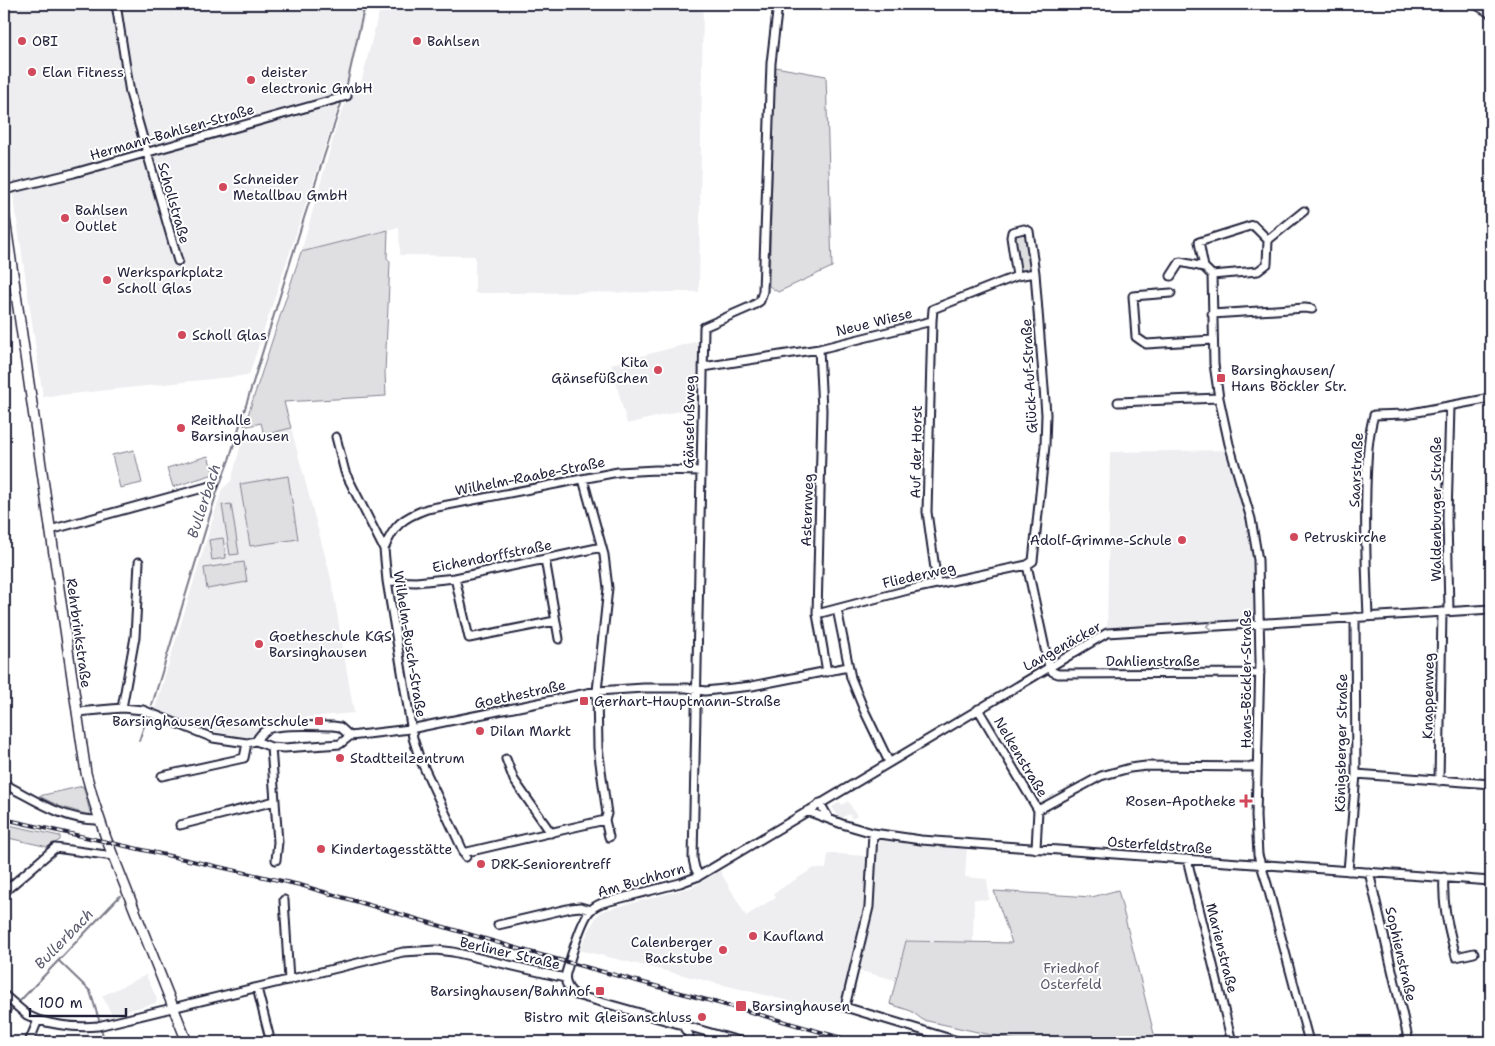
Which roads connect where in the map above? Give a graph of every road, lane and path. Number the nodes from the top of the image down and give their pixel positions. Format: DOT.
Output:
graph roads {
  1 [pos="116,4"];
  2 [pos="778,4"];
  3 [pos="1476,4"];
  4 [pos="1491,13"];
  5 [pos="347,96"];
  6 [pos="146,152"];
  7 [pos="4,190"];
  8 [pos="1304,211"];
  9 [pos="4,212"];
  10 [pos="1268,240"];
  11 [pos="178,261"];
  12 [pos="1204,267"];
  13 [pos="1035,273"];
  14 [pos="1017,276"];
  15 [pos="1171,276"];
  16 [pos="1212,276"];
  17 [pos="1171,293"];
  18 [pos="1312,310"];
  19 [pos="1212,314"];
  20 [pos="932,321"];
  21 [pos="1213,340"];
  22 [pos="819,349"];
  23 [pos="703,367"];
  24 [pos="1219,398"];
  25 [pos="1491,398"];
  26 [pos="1118,402"];
  27 [pos="1450,406"];
  28 [pos="336,437"];
  29 [pos="701,471"];
  30 [pos="583,479"];
  31 [pos="214,484"];
  32 [pos="50,530"];
  33 [pos="602,547"];
  34 [pos="384,549"];
  35 [pos="544,559"];
  36 [pos="139,562"];
  37 [pos="1027,565"];
  38 [pos="455,578"];
  39 [pos="387,581"];
  40 [pos="937,583"];
  41 [pos="837,609"];
  42 [pos="1491,609"];
  43 [pos="1445,611"];
  44 [pos="817,614"];
  45 [pos="1368,616"];
  46 [pos="1356,617"];
  47 [pos="555,621"];
  48 [pos="1259,623"];
  49 [pos="559,639"];
  50 [pos="1049,666"];
  51 [pos="848,667"];
  52 [pos="827,672"];
  53 [pos="1260,673"];
  54 [pos="697,690"];
  55 [pos="597,692"];
  56 [pos="122,708"];
  57 [pos="978,709"];
  58 [pos="77,712"];
  59 [pos="410,729"];
  60 [pos="350,736"];
  61 [pos="256,741"];
  62 [pos="247,743"];
  63 [pos="271,747"];
  64 [pos="506,759"];
  65 [pos="889,762"];
  66 [pos="1257,767"];
  67 [pos="1356,774"];
  68 [pos="162,776"];
  69 [pos="1439,781"];
  70 [pos="4,784"];
  71 [pos="1491,784"];
  72 [pos="275,801"];
  73 [pos="820,804"];
  74 [pos="1038,810"];
  75 [pos="807,811"];
  76 [pos="829,819"];
  77 [pos="99,820"];
  78 [pos="605,820"];
  79 [pos="180,825"];
  80 [pos="551,833"];
  81 [pos="873,833"];
  82 [pos="609,837"];
  83 [pos="1036,849"];
  84 [pos="113,856"];
  85 [pos="1187,859"];
  86 [pos="276,860"];
  87 [pos="1261,865"];
  88 [pos="1348,871"];
  89 [pos="1369,872"];
  90 [pos="699,876"];
  91 [pos="1444,877"];
  92 [pos="1491,881"];
  93 [pos="4,892"];
  94 [pos="284,900"];
  95 [pos="591,910"];
  96 [pos="498,925"];
  97 [pos="1474,953"];
  98 [pos="565,978"];
  99 [pos="289,980"];
  100 [pos="258,988"];
  101 [pos="4,995"];
  102 [pos="173,1008"];
  103 [pos="38,1020"];
  104 [pos="683,1026"];
  105 [pos="269,1035"];
  106 [pos="29,1042"];
  107 [pos="187,1042"];
  108 [pos="688,1042"];
  109 [pos="743,1042"];
  110 [pos="961,1042"];
  111 [pos="1232,1042"];
  112 [pos="1309,1042"];
  113 [pos="1409,1042"];
  1 -- 6 [label="street, Schollstraße"];
  2 -- 23 [label="street, Gänsefußweg"];
  3 -- 4 [label="main road"];
  5 -- 6 [label="street, Hermann-Bahlsen-Straße"];
  6 -- 7 [label="street, Hermann-Bahlsen-Straße"];
  6 -- 11 [label="street, Schollstraße"];
  8 -- 10 [label="street"];
  9 -- 32 [label="main road, Rehrbrinkstraße"];
  10 -- 12 [label="street"];
  10 -- 16 [label="street"];
  12 -- 15 [label="street"];
  12 -- 16 [label="street"];
  13 -- 14 [label="street, Neue Wiese"];
  13 -- 14 [label="street, Glück-Auf-Straße"];
  13 -- 37 [label="street, Glück-Auf-Straße"];
  14 -- 20 [label="street, Neue Wiese"];
  16 -- 19 [label="street, Hans-Böckler-Straße"];
  17 -- 21 [label="street"];
  18 -- 19 [label="street"];
  19 -- 21 [label="street, Hans-Böckler-Straße"];
  20 -- 22 [label="street, Neue Wiese"];
  20 -- 40 [label="street, Auf der Horst"];
  21 -- 24 [label="street, Hans-Böckler-Straße"];
  22 -- 23 [label="street, Neue Wiese"];
  22 -- 44 [label="street, Asternweg"];
  23 -- 29 [label="street, Gänsefußweg"];
  24 -- 26 [label="street"];
  24 -- 48 [label="street, Hans-Böckler-Straße"];
  25 -- 27 [label="street"];
  27 -- 43 [label="street, Waldenburger Straße"];
  27 -- 45 [label="street, Saarstraße"];
  28 -- 34 [label="street, Wilhelm-Busch-Straße"];
  29 -- 30 [label="street, Wilhelm-Raabe-Straße"];
  29 -- 54 [label="street, Gänsefußweg"];
  30 -- 33 [label="street"];
  30 -- 34 [label="street, Wilhelm-Raabe-Straße"];
  31 -- 32 [label="street"];
  32 -- 58 [label="main road, Rehrbrinkstraße"];
  33 -- 35 [label="street, Eichendorffstraße"];
  33 -- 55 [label="street"];
  34 -- 39 [label="street, Wilhelm-Busch-Straße"];
  35 -- 38 [label="street, Eichendorffstraße"];
  35 -- 47 [label="street"];
  36 -- 56 [label="street"];
  37 -- 40 [label="street, Fliederweg"];
  37 -- 50 [label="street"];
  38 -- 39 [label="street, Eichendorffstraße"];
  38 -- 47 [label="street"];
  39 -- 59 [label="street, Wilhelm-Busch-Straße"];
  40 -- 41 [label="street, Fliederweg"];
  41 -- 44 [label="street, Fliederweg"];
  41 -- 51 [label="street"];
  42 -- 43 [label="street, Langenäcker"];
  43 -- 45 [label="street, Langenäcker"];
  43 -- 69 [label="street, Knappenweg"];
  44 -- 52 [label="street, Asternweg"];
  45 -- 46 [label="street, Langenäcker"];
  46 -- 48 [label="street, Langenäcker"];
  46 -- 67 [label="street, Königsberger Straße"];
  47 -- 49 [label="street"];
  48 -- 50 [label="street, Langenäcker, one-way"];
  48 -- 53 [label="street, Hans-Böckler-Straße"];
  50 -- 53 [label="street, Dahlienstraße"];
  50 -- 57 [label="street, Langenäcker"];
  51 -- 52 [label="street, Goethestraße"];
  51 -- 65 [label="street"];
  52 -- 54 [label="street, Goethestraße"];
  53 -- 66 [label="street, Hans-Böckler-Straße"];
  54 -- 55 [label="street, Goethestraße"];
  54 -- 90 [label="street, Gänsefußweg"];
  55 -- 59 [label="street, Goethestraße"];
  55 -- 78 [label="street"];
  56 -- 58 [label="street"];
  56 -- 62 [label="street"];
  57 -- 65 [label="street, Langenäcker"];
  57 -- 74 [label="street, Nelkenstraße"];
  58 -- 77 [label="main road, Rehrbrinkstraße"];
  59 -- 60 [label="street, Goethestraße"];
  59 -- 80 [label="street, Wilhelm-Busch-Straße"];
  60 -- 61 [label="street"];
  60 -- 63 [label="street, Goethestraße"];
  61 -- 62 [label="street"];
  61 -- 63 [label="street, Goethestraße"];
  62 -- 68 [label="street"];
  63 -- 72 [label="street"];
  64 -- 80 [label="street"];
  65 -- 73 [label="street, Langenäcker"];
  66 -- 74 [label="street"];
  66 -- 87 [label="street, Hans-Böckler-Straße"];
  67 -- 69 [label="street"];
  67 -- 88 [label="street, Königsberger Straße"];
  69 -- 71 [label="street"];
  70 -- 77 [label="street"];
  72 -- 79 [label="street"];
  72 -- 86 [label="street"];
  73 -- 75 [label="street, Langenäcker"];
  73 -- 76 [label="street"];
  74 -- 83 [label="street, Nelkenstraße"];
  75 -- 76 [label="street, Osterfeldstraße"];
  75 -- 90 [label="street, Langenäcker"];
  76 -- 81 [label="street, Osterfeldstraße"];
  77 -- 84 [label="main road, Rehrbrinkstraße"];
  78 -- 80 [label="street"];
  78 -- 82 [label="street"];
  81 -- 83 [label="street, Osterfeldstraße"];
  81 -- 110 [label="street"];
  83 -- 85 [label="street, Osterfeldstraße"];
  84 -- 93 [label="street"];
  84 -- 102 [label="main road, Rehrbrinkstraße"];
  85 -- 87 [label="street, Osterfeldstraße"];
  85 -- 111 [label="street, Marienstraße"];
  87 -- 88 [label="street, Osterfeldstraße"];
  87 -- 112 [label="street, Hans-Böckler-Straße"];
  88 -- 89 [label="street, Osterfeldstraße"];
  89 -- 91 [label="street, Osterfeldstraße"];
  89 -- 113 [label="street, Sophienstraße"];
  90 -- 95 [label="street, Am Buchhorn"];
  91 -- 92 [label="street, Osterfeldstraße"];
  91 -- 97 [label="street"];
  94 -- 99 [label="street"];
  95 -- 96 [label="street, Am Buchhorn"];
  95 -- 98 [label="street, Am Buchhorn"];
  98 -- 99 [label="street, Berliner Straße"];
  98 -- 104 [label="street, Berliner Straße"];
  99 -- 100 [label="street, Berliner Straße"];
  100 -- 102 [label="street, Berliner Straße"];
  100 -- 105 [label="street"];
  101 -- 103 [label="street, Berliner Straße"];
  102 -- 103 [label="street, Berliner Straße"];
  102 -- 107 [label="main road, Rehrbrinkstraße"];
  103 -- 106 [label="street"];
  104 -- 108 [label="street"];
  104 -- 109 [label="street, Berliner Straße"];
}
